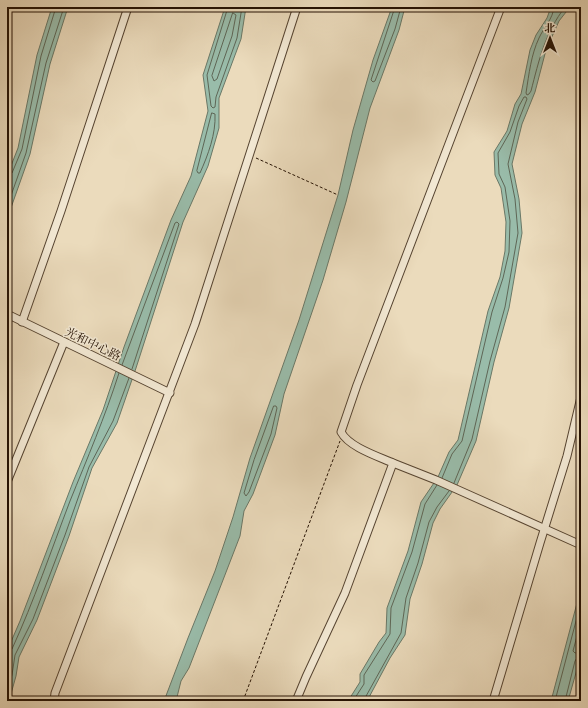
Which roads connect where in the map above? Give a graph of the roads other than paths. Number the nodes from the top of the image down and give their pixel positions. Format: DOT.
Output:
graph roads {
  1 [pos="128,7"];
  2 [pos="297,7"];
  3 [pos="502,7"];
  4 [pos="7,314"];
  5 [pos="22,322"];
  6 [pos="64,342"];
  7 [pos="170,393"];
  8 [pos="581,398"];
  9 [pos="393,463"];
  10 [pos="7,482"];
  11 [pos="544,529"];
  12 [pos="581,545"];
  13 [pos="54,701"];
  14 [pos="296,701"];
  15 [pos="493,701"];
  1 -- 5 [label="street"];
  2 -- 7 [label="street"];
  3 -- 9 [label="street"];
  4 -- 5 [label="street, 光和中心路"];
  5 -- 6 [label="street, 光和中心路"];
  6 -- 7 [label="street, 光和中心路"];
  6 -- 10 [label="street"];
  7 -- 13 [label="street"];
  8 -- 11 [label="street"];
  9 -- 11 [label="street"];
  9 -- 14 [label="street"];
  11 -- 12 [label="street"];
  11 -- 15 [label="street"];
}
